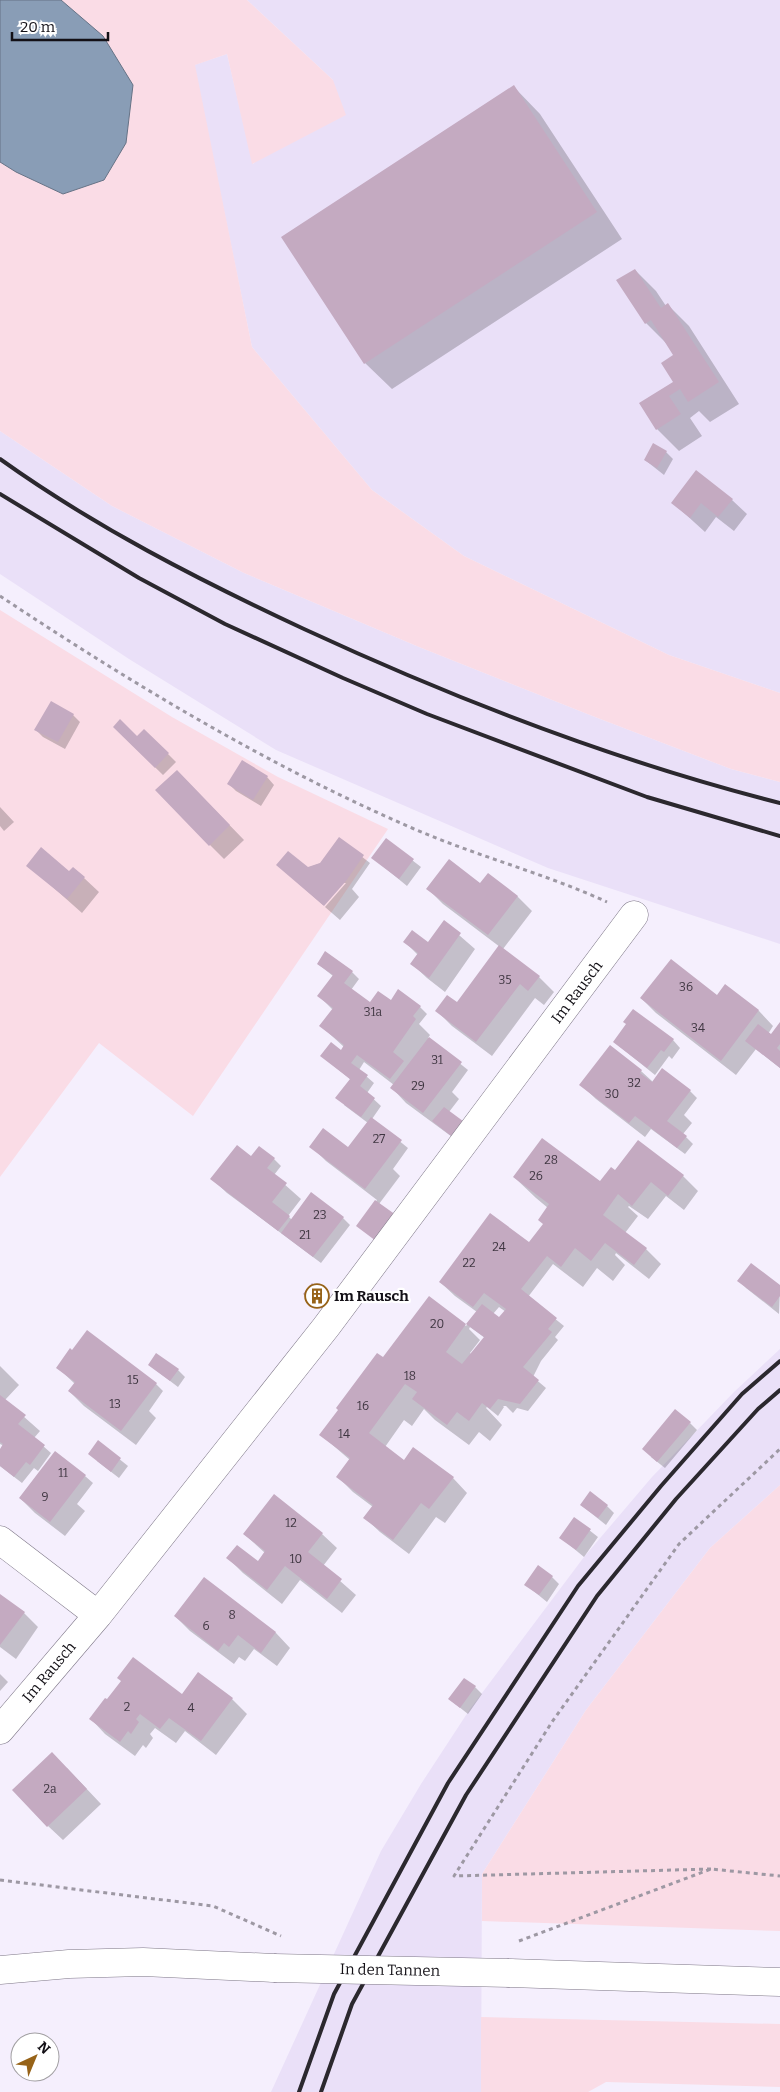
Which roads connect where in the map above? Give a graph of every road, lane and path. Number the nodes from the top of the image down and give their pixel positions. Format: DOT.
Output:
graph roads {
  1 [pos="0,596"];
  2 [pos="634,915"];
  3 [pos="780,1449"];
  4 [pos="0,1540"];
  5 [pos="98,1614"];
  6 [pos="0,1730"];
  7 [pos="711,1869"];
  8 [pos="780,1876"];
  9 [pos="0,1880"];
  10 [pos="282,1937"];
  11 [pos="515,1943"];
  12 [pos="0,1970"];
  13 [pos="780,1982"];
  1 -- 2 [label="path"];
  2 -- 5 [label="street, Im Rausch"];
  3 -- 7 [label="path"];
  4 -- 5 [label="street"];
  5 -- 6 [label="street, Im Rausch"];
  7 -- 8 [label="path"];
  7 -- 11 [label="path"];
  9 -- 10 [label="path"];
  12 -- 13 [label="street, In den Tannen, bridge"];
}
